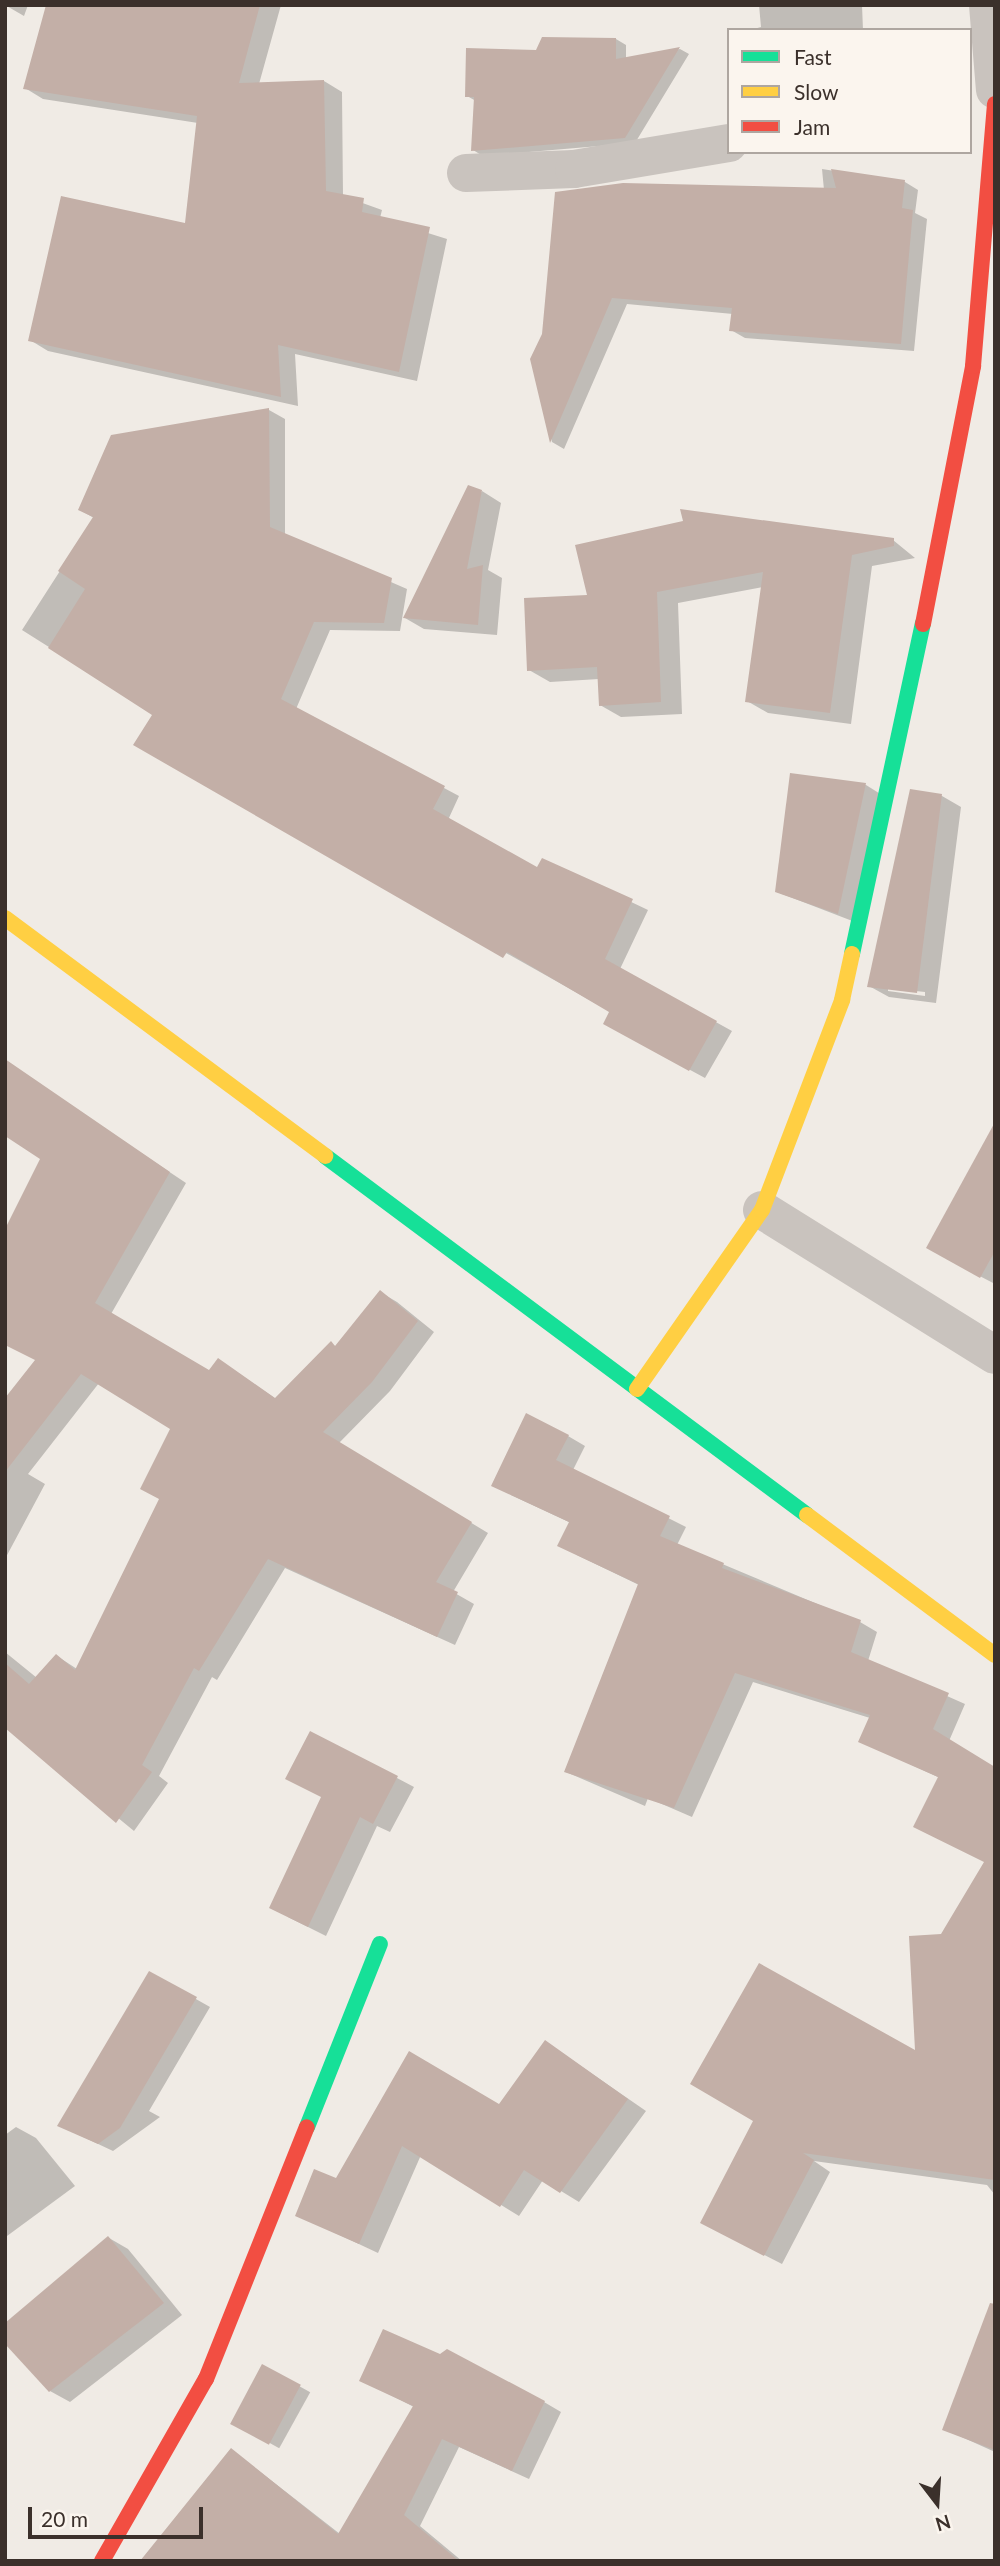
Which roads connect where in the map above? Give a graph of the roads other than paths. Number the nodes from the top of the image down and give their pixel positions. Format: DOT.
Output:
graph roads {
  1 [pos="988,5"];
  2 [pos="995,90"];
  3 [pos="995,97"];
  4 [pos="972,101"];
  5 [pos="995,104"];
  6 [pos="727,143"];
  7 [pos="466,173"];
  8 [pos="984,367"];
  9 [pos="5,918"];
  10 [pos="762,1210"];
  11 [pos="995,1355"];
  12 [pos="637,1389"];
  13 [pos="995,1655"];
  14 [pos="380,1944"];
  15 [pos="105,2559"];
  1 -- 2 [label="street"];
  3 -- 4 [label="street"];
  5 -- 8 [label="street"];
  6 -- 7 [label="street"];
  8 -- 10 [label="street"];
  9 -- 12 [label="street"];
  10 -- 11 [label="street"];
  10 -- 12 [label="street"];
  12 -- 13 [label="street"];
  14 -- 15 [label="street"];
}
